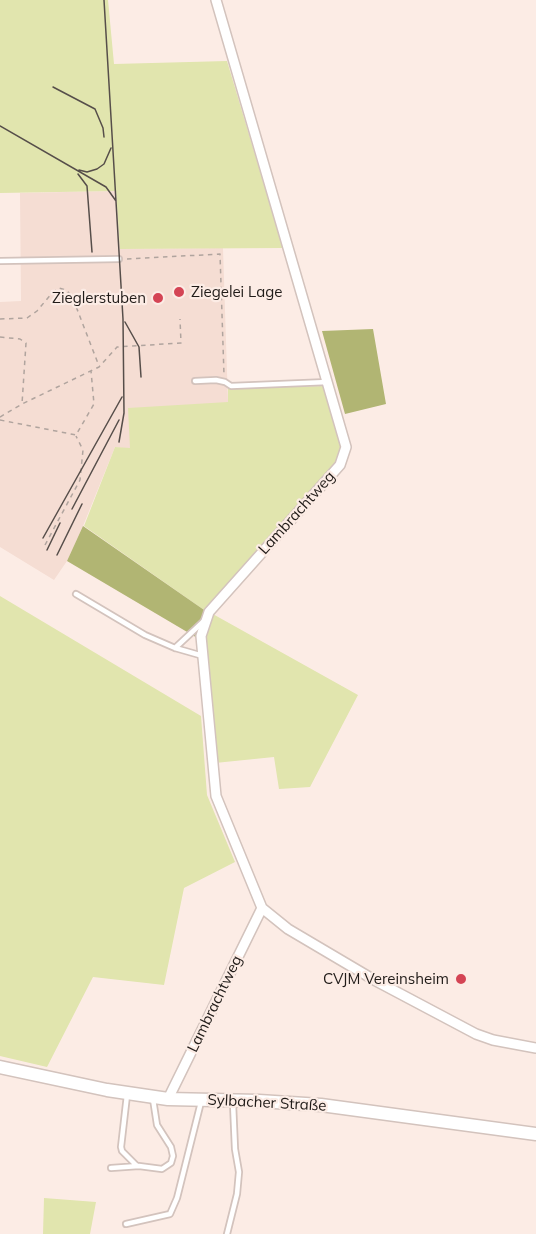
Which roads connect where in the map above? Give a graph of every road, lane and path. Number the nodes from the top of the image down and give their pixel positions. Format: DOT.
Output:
graph roads {
  1 [pos="216,0"];
  2 [pos="119,260"];
  3 [pos="0,261"];
  4 [pos="0,319"];
  5 [pos="180,319"];
  6 [pos="0,337"];
  7 [pos="99,367"];
  8 [pos="91,370"];
  9 [pos="195,381"];
  10 [pos="225,382"];
  11 [pos="328,382"];
  12 [pos="22,404"];
  13 [pos="0,418"];
  14 [pos="76,435"];
  15 [pos="45,545"];
  16 [pos="76,594"];
  17 [pos="207,618"];
  18 [pos="175,648"];
  19 [pos="203,656"];
  20 [pos="262,908"];
  21 [pos="536,1048"];
  22 [pos="0,1067"];
  23 [pos="127,1093"];
  24 [pos="153,1097"];
  25 [pos="168,1099"];
  26 [pos="201,1100"];
  27 [pos="233,1100"];
  28 [pos="536,1134"];
  29 [pos="136,1166"];
  30 [pos="111,1168"];
  31 [pos="126,1224"];
  32 [pos="227,1234"];
  1 -- 11 [label="street, Lambrachtweg"];
  2 -- 3 [label="lane"];
  2 -- 10 [label="path"];
  4 -- 7 [label="path"];
  5 -- 7 [label="path"];
  6 -- 12 [label="path"];
  7 -- 8 [label="path"];
  8 -- 12 [label="path"];
  8 -- 14 [label="path"];
  9 -- 10 [label="lane"];
  10 -- 11 [label="lane"];
  11 -- 17 [label="street, Lambrachtweg"];
  12 -- 13 [label="path"];
  13 -- 14 [label="path"];
  14 -- 15 [label="path"];
  16 -- 18 [label="lane"];
  17 -- 18 [label="lane"];
  17 -- 19 [label="street, Lambrachtweg"];
  18 -- 19 [label="lane"];
  19 -- 20 [label="street, Lambrachtweg"];
  20 -- 21 [label="street, Lambrachtweg"];
  20 -- 25 [label="street, Lambrachtweg"];
  22 -- 23 [label="main road, Sylbacher Straße"];
  23 -- 24 [label="main road, Sylbacher Straße"];
  23 -- 29 [label="lane"];
  24 -- 25 [label="main road, Sylbacher Straße"];
  24 -- 29 [label="lane"];
  25 -- 26 [label="main road, Sylbacher Straße"];
  26 -- 27 [label="main road, Sylbacher Straße"];
  26 -- 31 [label="lane"];
  27 -- 28 [label="main road, Sylbacher Straße"];
  27 -- 32 [label="lane"];
  29 -- 30 [label="lane"];
}
